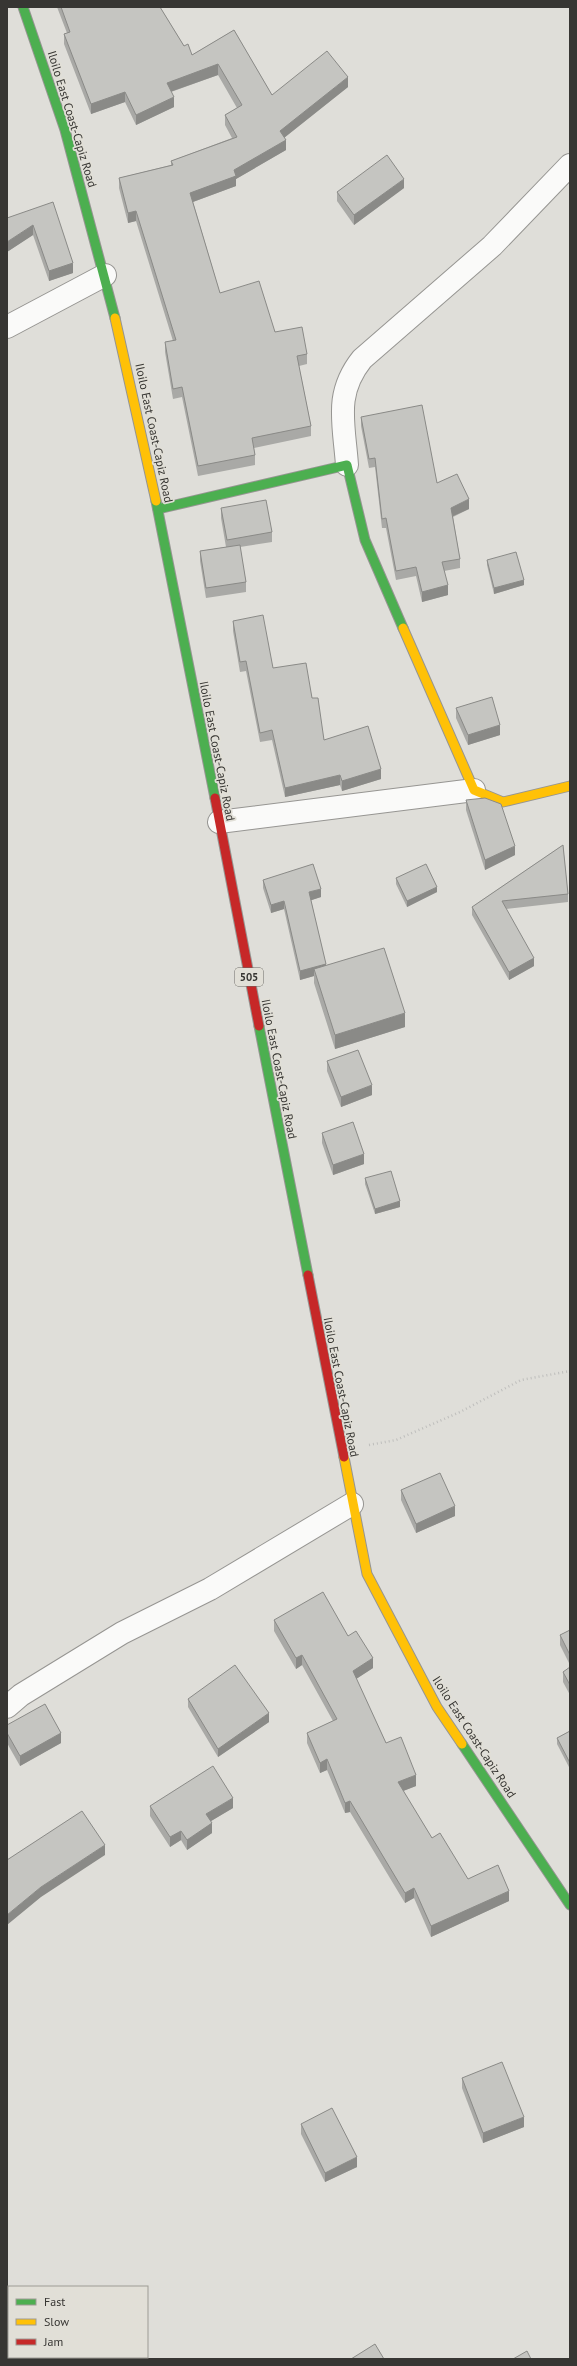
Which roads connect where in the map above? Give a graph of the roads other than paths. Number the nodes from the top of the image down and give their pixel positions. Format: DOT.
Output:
graph roads {
  1 [pos="23,7"];
  2 [pos="570,165"];
  3 [pos="105,275"];
  4 [pos="7,327"];
  5 [pos="347,464"];
  6 [pos="158,509"];
  7 [pos="570,786"];
  8 [pos="474,790"];
  9 [pos="219,822"];
  10 [pos="352,1504"];
  11 [pos="7,1707"];
  12 [pos="570,1905"];
  1 -- 3 [label="main road, Iloilo East Coast-Capiz Road / 505"];
  2 -- 5 [label="street"];
  3 -- 4 [label="street"];
  3 -- 6 [label="main road, Iloilo East Coast-Capiz Road / 505"];
  5 -- 6 [label="main road"];
  5 -- 8 [label="main road"];
  6 -- 9 [label="main road, Iloilo East Coast-Capiz Road / 505"];
  7 -- 8 [label="main road"];
  8 -- 9 [label="street"];
  9 -- 10 [label="main road, Iloilo East Coast-Capiz Road / 505"];
  10 -- 11 [label="street"];
  10 -- 12 [label="main road, Iloilo East Coast-Capiz Road / 505"];
}
